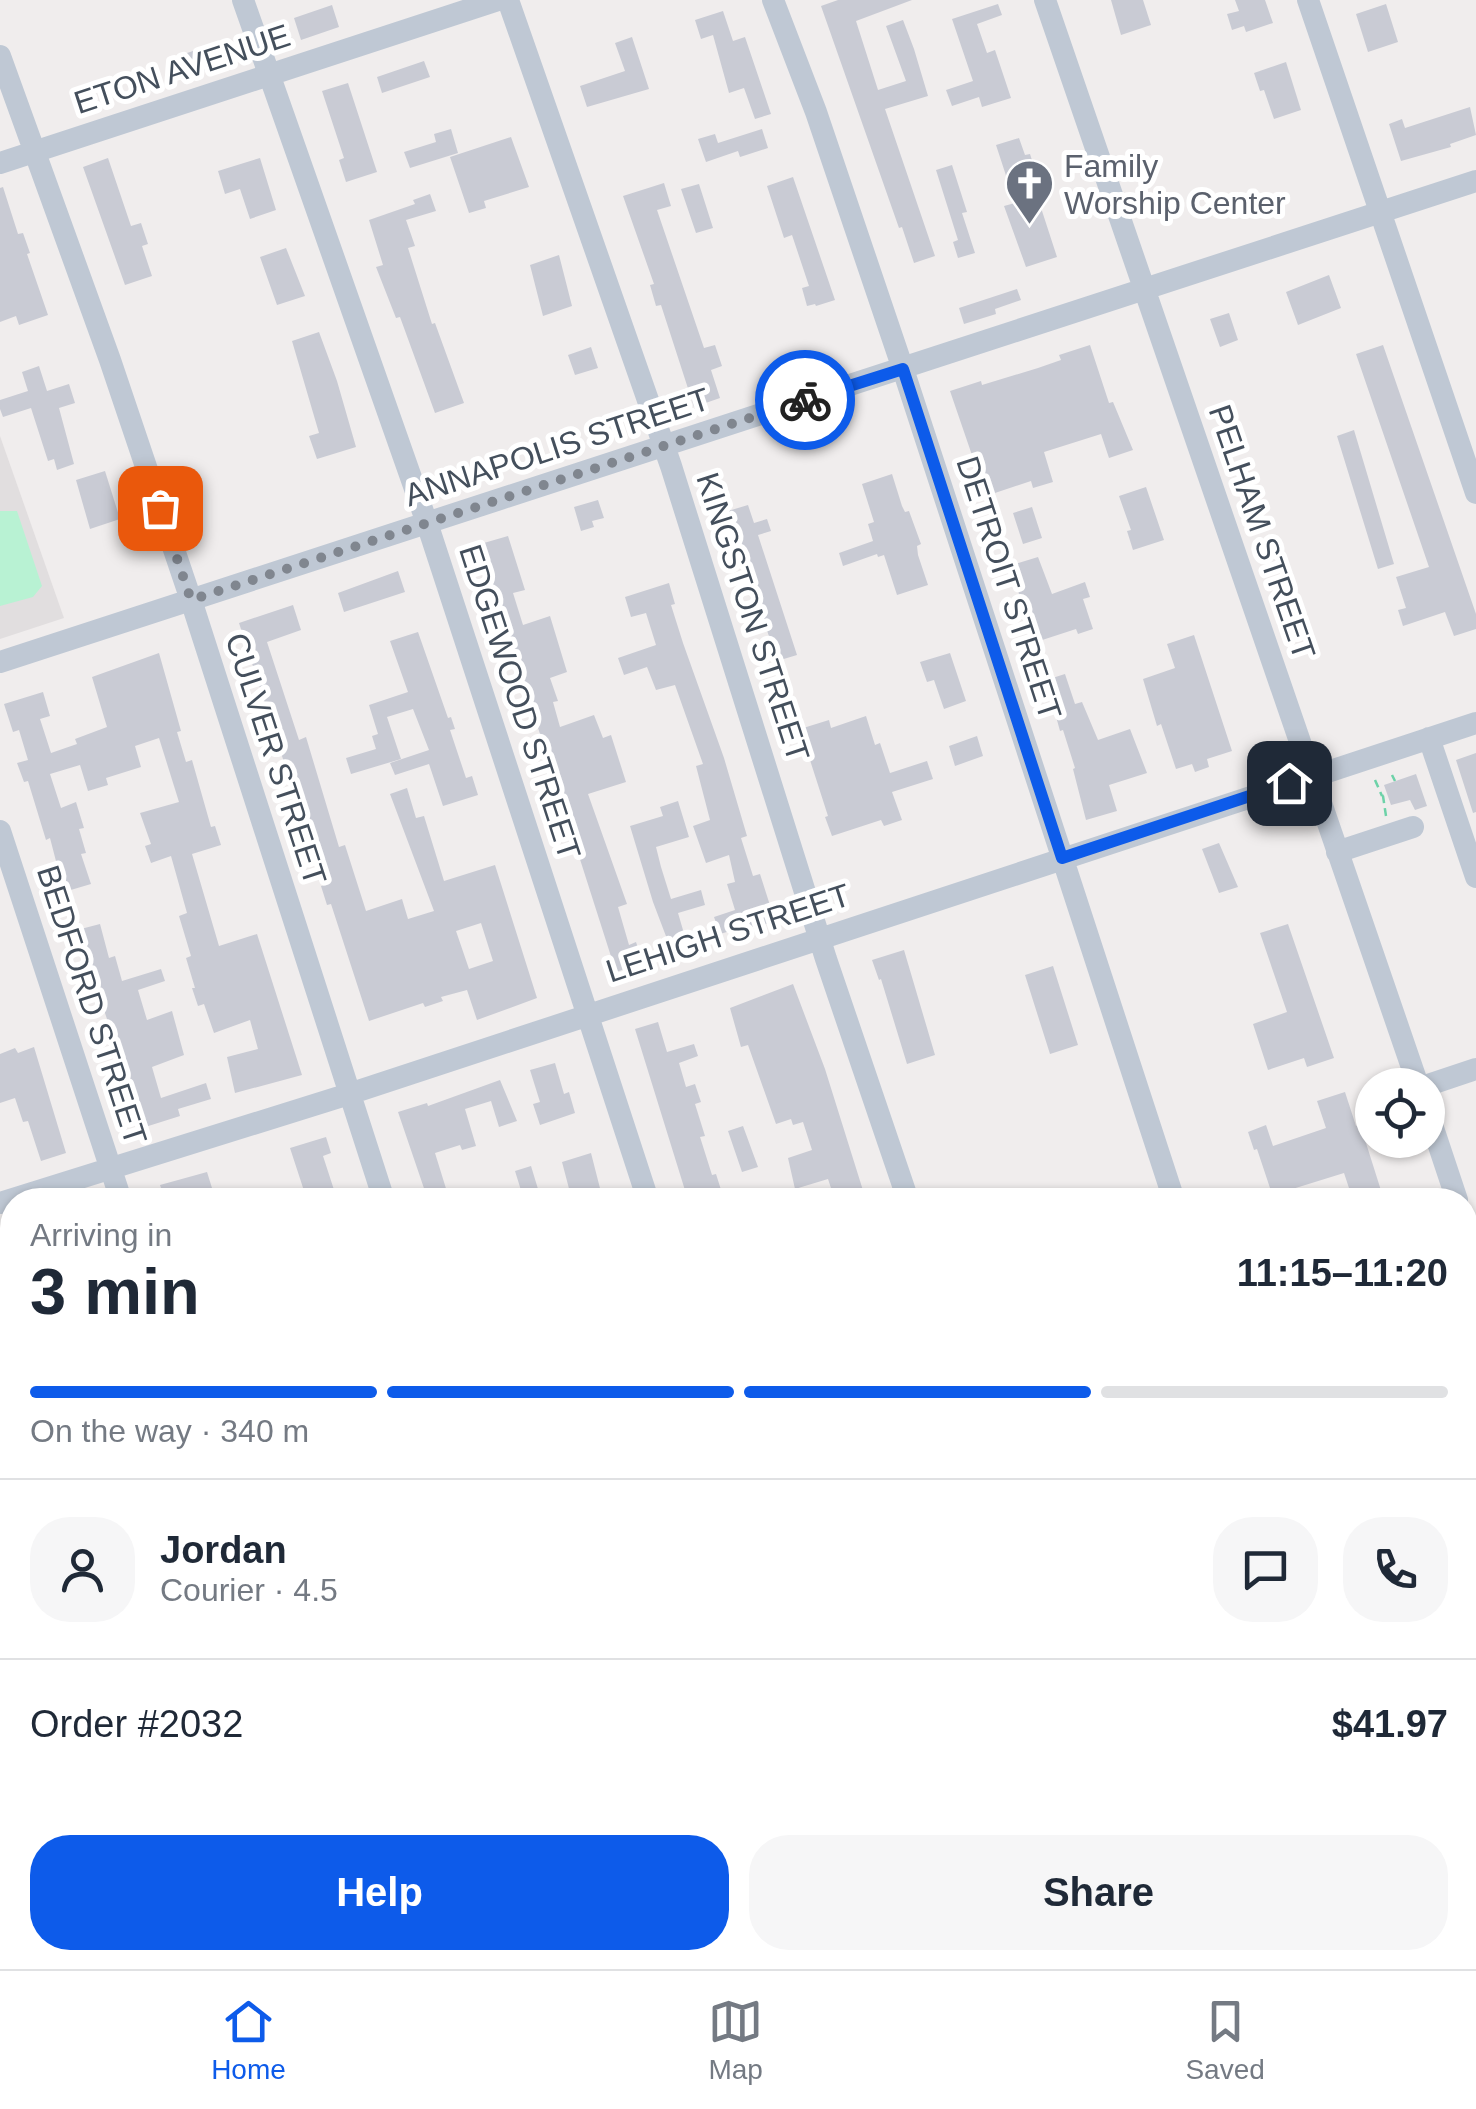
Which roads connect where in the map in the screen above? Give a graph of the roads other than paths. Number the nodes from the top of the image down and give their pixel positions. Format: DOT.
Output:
graph roads {
  1 [pos="242,0"];
  2 [pos="498,0"];
  3 [pos="508,0"];
  4 [pos="774,0"];
  5 [pos="1045,0"];
  6 [pos="1308,0"];
  7 [pos="0,56"];
  8 [pos="270,75"];
  9 [pos="35,152"];
  10 [pos="0,163"];
  11 [pos="1476,181"];
  12 [pos="1379,212"];
  13 [pos="1144,290"];
  14 [pos="903,369"];
  15 [pos="663,446"];
  16 [pos="1476,492"];
  17 [pos="427,523"];
  18 [pos="191,600"];
  19 [pos="0,662"];
  20 [pos="1476,723"];
  21 [pos="1429,738"];
  22 [pos="1311,776"];
  23 [pos="1476,800"];
  24 [pos="1452,808"];
  25 [pos="1413,827"];
  26 [pos="0,830"];
  27 [pos="1337,852"];
  28 [pos="1062,858"];
  29 [pos="1476,877"];
  30 [pos="820,937"];
  31 [pos="588,1014"];
  32 [pos="1412,1068"];
  33 [pos="1476,1069"];
  34 [pos="1445,1080"];
  35 [pos="349,1094"];
  36 [pos="1444,1158"];
  37 [pos="111,1167"];
  38 [pos="46,1188"];
  39 [pos="117,1188"];
  40 [pos="380,1188"];
  41 [pos="644,1188"];
  42 [pos="904,1188"];
  43 [pos="1170,1188"];
  44 [pos="1454,1188"];
  1 -- 8 [label="street, EDGEWOOD STREET"];
  2 -- 8 [label="street, ETON AVENUE"];
  3 -- 15 [label="street, KINGSTON STREET"];
  4 -- 14 [label="street, DETROIT STREET"];
  5 -- 13 [label="street, PELHAM STREET"];
  6 -- 12 [label="street"];
  7 -- 9 [label="street, CULVER STREET"];
  8 -- 9 [label="street, ETON AVENUE"];
  8 -- 17 [label="street, EDGEWOOD STREET"];
  9 -- 10 [label="street, ETON AVENUE"];
  9 -- 18 [label="street, CULVER STREET"];
  11 -- 12 [label="street, ANNAPOLIS STREET"];
  12 -- 13 [label="street, ANNAPOLIS STREET"];
  12 -- 16 [label="street"];
  13 -- 14 [label="street, ANNAPOLIS STREET"];
  13 -- 22 [label="street, PELHAM STREET"];
  14 -- 15 [label="street, ANNAPOLIS STREET"];
  14 -- 28 [label="street, DETROIT STREET"];
  15 -- 17 [label="street, ANNAPOLIS STREET"];
  15 -- 30 [label="street, KINGSTON STREET"];
  17 -- 18 [label="street, ANNAPOLIS STREET"];
  17 -- 31 [label="street, EDGEWOOD STREET"];
  18 -- 19 [label="street, ANNAPOLIS STREET"];
  18 -- 35 [label="street, CULVER STREET"];
  20 -- 21 [label="street, LEHIGH STREET"];
  21 -- 22 [label="street, LEHIGH STREET"];
  21 -- 24 [label="street"];
  22 -- 27 [label="street, PELHAM STREET"];
  22 -- 28 [label="street, LEHIGH STREET"];
  23 -- 24 [label="street"];
  24 -- 29 [label="street"];
  25 -- 27 [label="street"];
  26 -- 37 [label="street, BEDFORD STREET"];
  27 -- 32 [label="street, PELHAM STREET"];
  28 -- 30 [label="street, LEHIGH STREET"];
  28 -- 43 [label="street, DETROIT STREET"];
  30 -- 31 [label="street, LEHIGH STREET"];
  30 -- 42 [label="street, KINGSTON STREET"];
  31 -- 35 [label="street, LEHIGH STREET"];
  31 -- 41 [label="street, EDGEWOOD STREET"];
  33 -- 34 [label="street"];
  35 -- 37 [label="street, LEHIGH STREET"];
  35 -- 40 [label="street, CULVER STREET"];
  36 -- 44 [label="street"];
  37 -- 38 [label="street, LEHIGH STREET"];
  37 -- 39 [label="street, BEDFORD STREET"];
}
